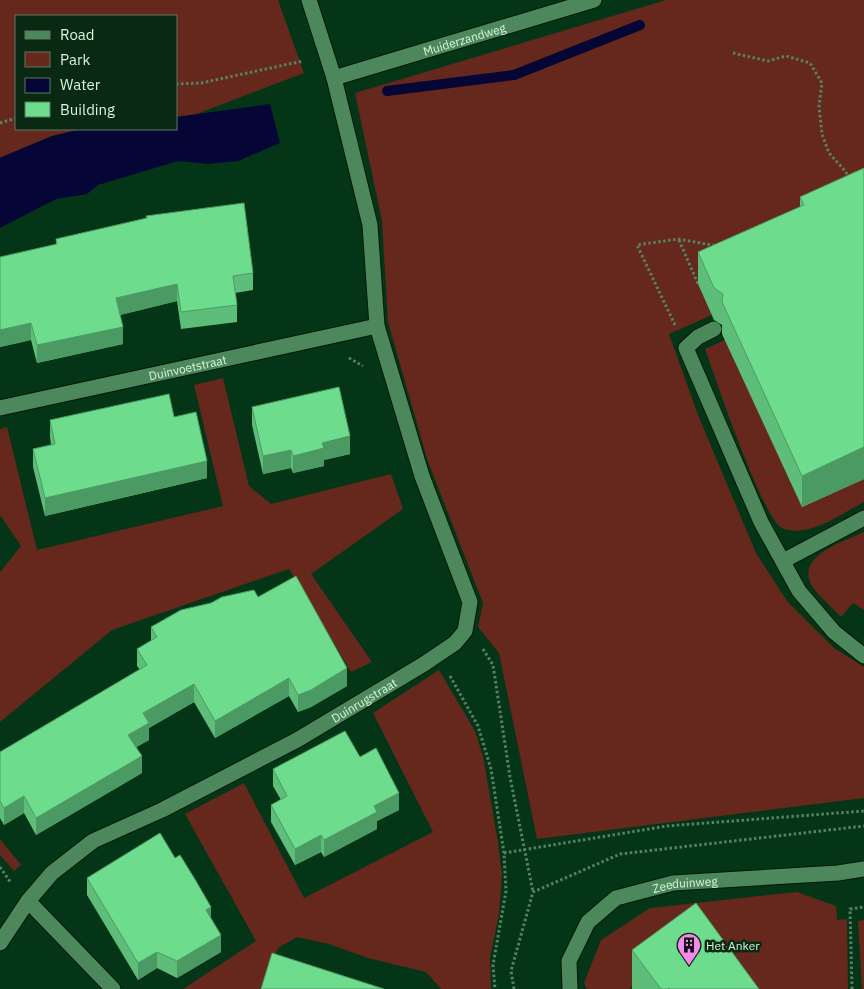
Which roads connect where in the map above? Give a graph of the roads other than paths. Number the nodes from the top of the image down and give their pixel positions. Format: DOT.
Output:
graph roads {
  1 [pos="309,0"];
  2 [pos="594,0"];
  3 [pos="334,78"];
  4 [pos="377,326"];
  5 [pos="714,329"];
  6 [pos="0,408"];
  7 [pos="864,518"];
  8 [pos="783,561"];
  9 [pos="864,656"];
  10 [pos="864,869"];
  11 [pos="28,901"];
  12 [pos="0,942"];
  13 [pos="113,989"];
  14 [pos="570,989"];
  1 -- 3 [label="street"];
  2 -- 3 [label="street, Muiderzandweg"];
  3 -- 4 [label="street"];
  4 -- 6 [label="street, Duinvoetstraat"];
  4 -- 11 [label="street, Duinrugstraat"];
  5 -- 8 [label="street"];
  7 -- 8 [label="street"];
  8 -- 9 [label="street"];
  10 -- 14 [label="street, Zeeduinweg"];
  11 -- 12 [label="street, Duinrugstraat"];
  11 -- 13 [label="street"];
}
